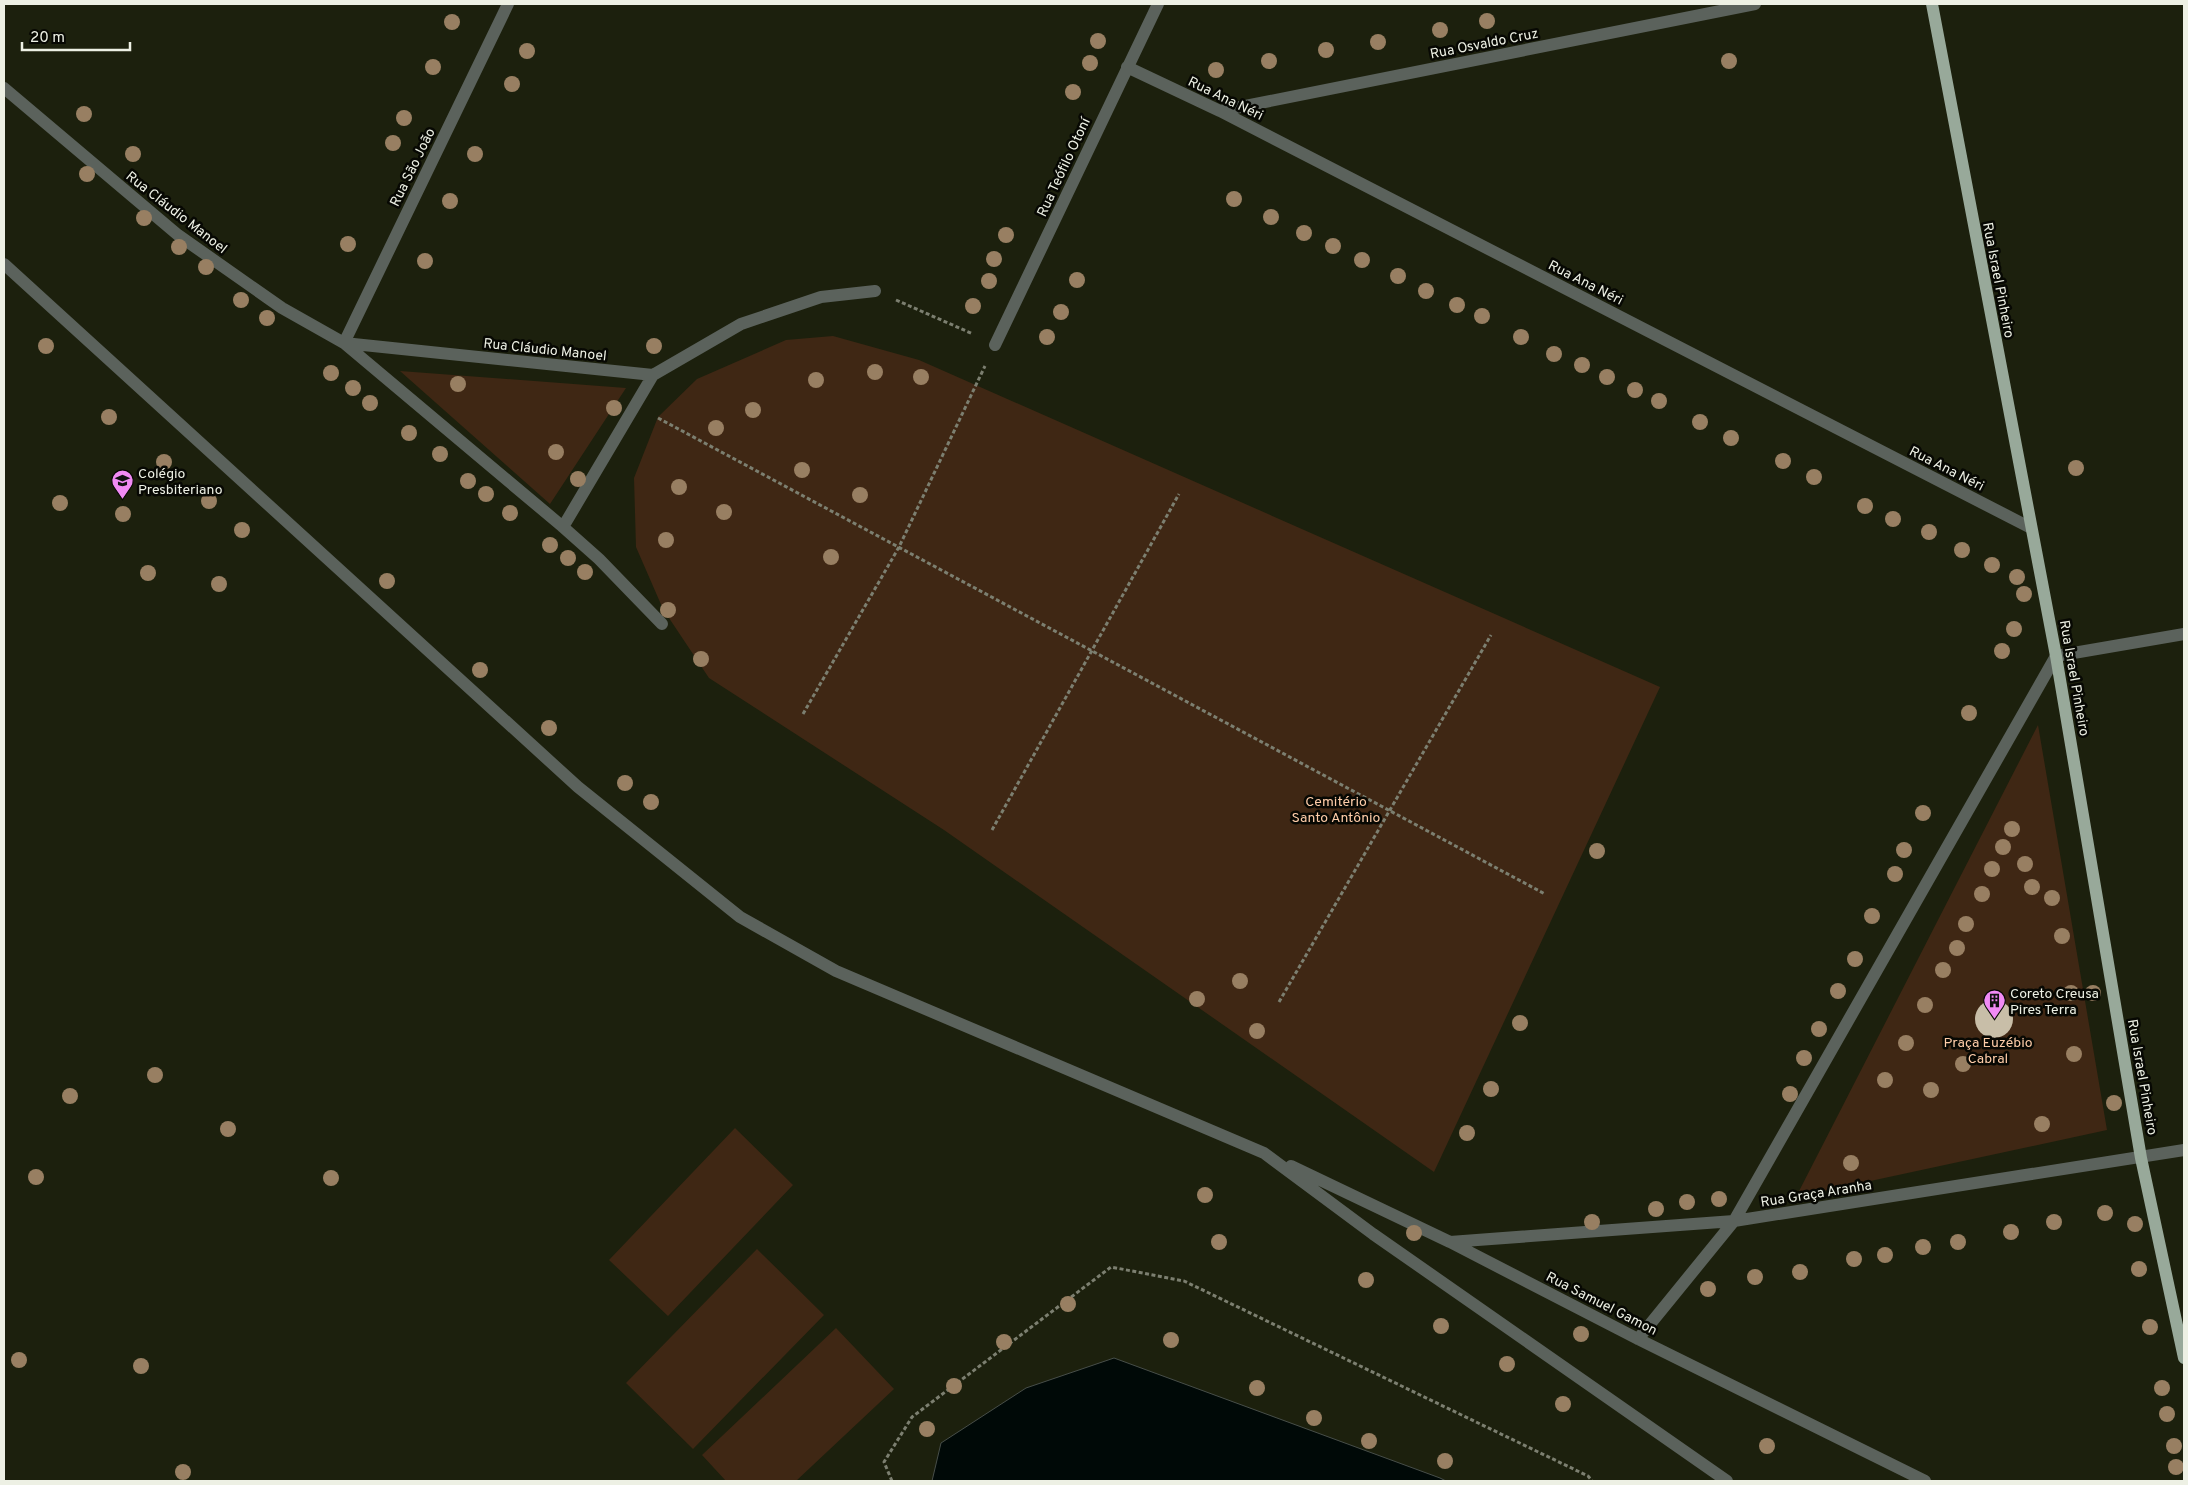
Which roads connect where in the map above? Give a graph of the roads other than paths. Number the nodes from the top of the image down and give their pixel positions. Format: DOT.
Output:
graph roads {
  1 [pos="508,4"];
  2 [pos="1158,4"];
  3 [pos="1755,4"];
  4 [pos="1932,4"];
  5 [pos="1127,67"];
  6 [pos="4,88"];
  7 [pos="1220,111"];
  8 [pos="4,264"];
  9 [pos="875,291"];
  10 [pos="344,343"];
  11 [pos="995,344"];
  12 [pos="653,375"];
  13 [pos="562,526"];
  14 [pos="2031,528"];
  15 [pos="662,624"];
  16 [pos="2184,634"];
  17 [pos="2056,656"];
  18 [pos="2184,1150"];
  19 [pos="1264,1153"];
  20 [pos="2142,1158"];
  21 [pos="1734,1221"];
  22 [pos="1450,1242"];
  23 [pos="1638,1339"];
  24 [pos="2184,1358"];
  25 [pos="1727,1481"];
  26 [pos="1926,1481"];
  1 -- 10 [label="street, Rua São João"];
  2 -- 5 [label="street, Rua Teófilo Otoní"];
  3 -- 7 [label="street, Rua Osvaldo Cruz"];
  4 -- 14 [label="main road, Rua Israel Pinheiro"];
  5 -- 7 [label="street, Rua Ana Néri"];
  5 -- 11 [label="street, Rua Teófilo Otoní"];
  6 -- 10 [label="street, Rua Cláudio Manoel"];
  7 -- 14 [label="street, Rua Ana Néri"];
  8 -- 19 [label="street"];
  9 -- 12 [label="street"];
  10 -- 12 [label="street, Rua Cláudio Manoel"];
  10 -- 13 [label="street, Rua Cláudio Manoel"];
  12 -- 13 [label="street"];
  13 -- 15 [label="street, Rua Cláudio Manoel"];
  14 -- 17 [label="main road, Rua Israel Pinheiro"];
  16 -- 17 [label="street"];
  17 -- 20 [label="main road, Rua Israel Pinheiro"];
  17 -- 21 [label="street"];
  18 -- 20 [label="street, Rua Graça Aranha"];
  19 -- 22 [label="street, Rua Samuel Gamon"];
  19 -- 25 [label="street"];
  20 -- 21 [label="street, Rua Graça Aranha"];
  20 -- 24 [label="main road, Rua Israel Pinheiro"];
  21 -- 22 [label="street, Rua Graça Aranha"];
  21 -- 23 [label="street"];
  22 -- 23 [label="street, Rua Samuel Gamon"];
  23 -- 26 [label="street, Rua Samuel Gamon"];
}
